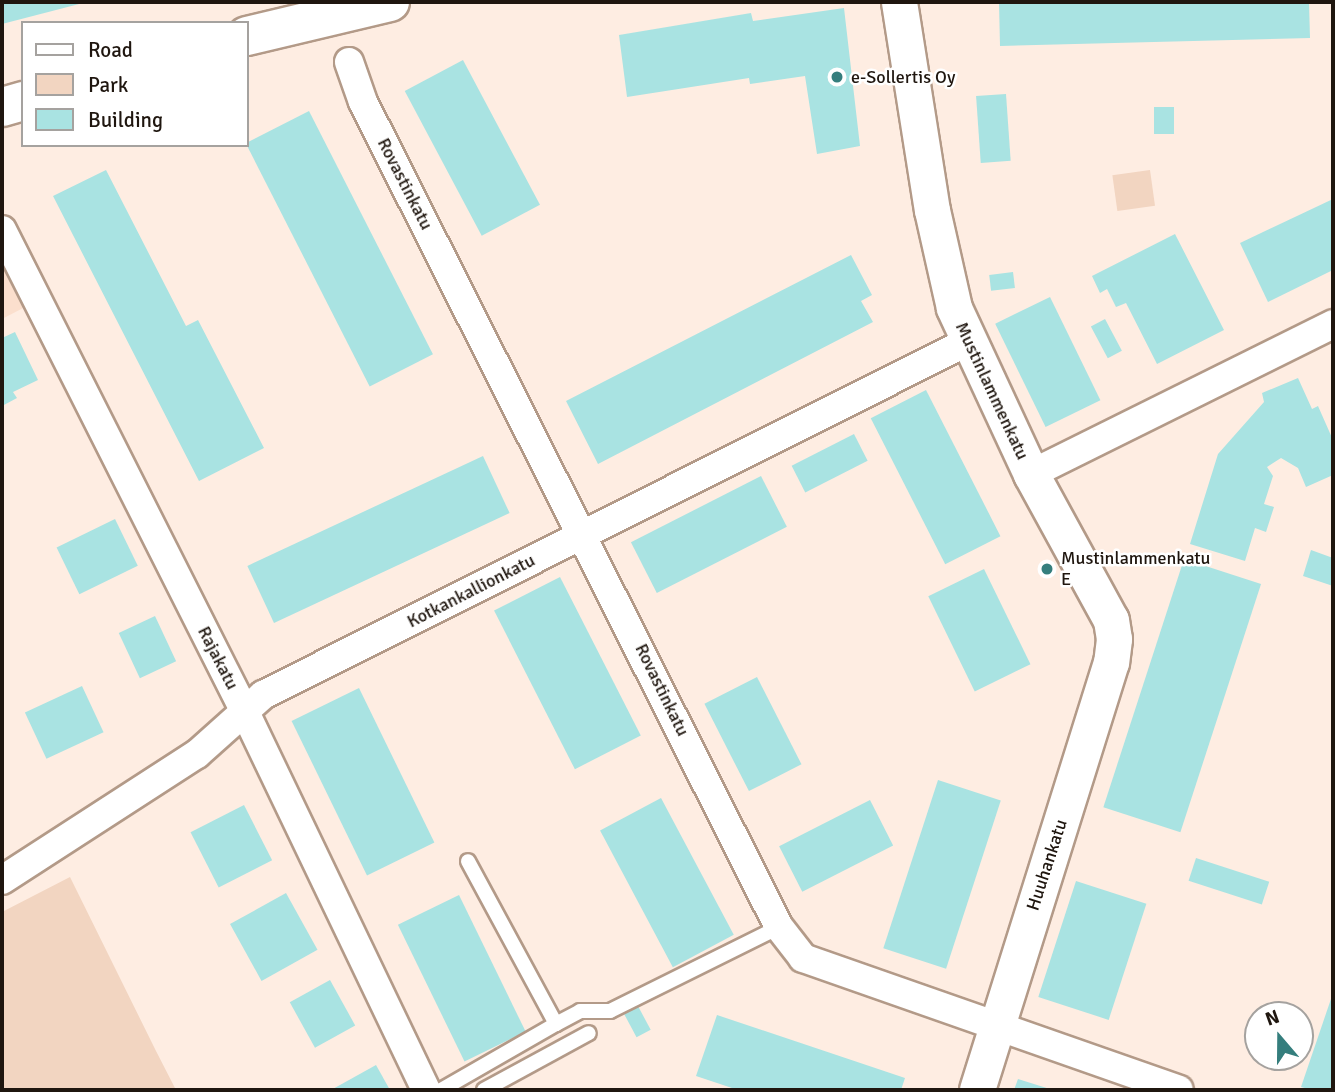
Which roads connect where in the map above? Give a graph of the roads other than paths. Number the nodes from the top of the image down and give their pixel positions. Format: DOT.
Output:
graph roads {
  1 [pos="390,2"];
  2 [pos="899,2"];
  3 [pos="248,36"];
  4 [pos="349,62"];
  5 [pos="21,102"];
  6 [pos="2,107"];
  7 [pos="2,230"];
  8 [pos="1333,324"];
  9 [pos="967,342"];
  10 [pos="1031,474"];
  11 [pos="584,534"];
  12 [pos="1114,639"];
  13 [pos="244,710"];
  14 [pos="468,862"];
  15 [pos="2,880"];
  16 [pos="779,927"];
  17 [pos="556,1024"];
  18 [pos="996,1028"];
  19 [pos="589,1033"];
  20 [pos="426,1090"];
  21 [pos="441,1090"];
  22 [pos="484,1090"];
  23 [pos="977,1090"];
  24 [pos="1180,1090"];
  1 -- 3 [label="main road"];
  2 -- 9 [label="street, Mustinlammenkatu"];
  4 -- 11 [label="street, Rovastinkatu"];
  5 -- 6 [label="main road"];
  7 -- 13 [label="street, Rajakatu"];
  8 -- 10 [label="street"];
  9 -- 10 [label="street, Mustinlammenkatu"];
  9 -- 11 [label="street, Kotkankallionkatu"];
  10 -- 12 [label="street, Mustinlammenkatu"];
  11 -- 13 [label="street, Kotkankallionkatu"];
  11 -- 16 [label="street, Rovastinkatu"];
  12 -- 18 [label="street, Huuhankatu"];
  13 -- 15 [label="street, Kotkankallionkatu"];
  13 -- 20 [label="street, Rajakatu"];
  14 -- 17 [label="lane"];
  16 -- 17 [label="lane"];
  16 -- 18 [label="street, Rovastinkatu"];
  17 -- 21 [label="lane"];
  18 -- 23 [label="street, Huuhankatu"];
  18 -- 24 [label="street, Rovastinkatu"];
  19 -- 22 [label="lane"];
}
